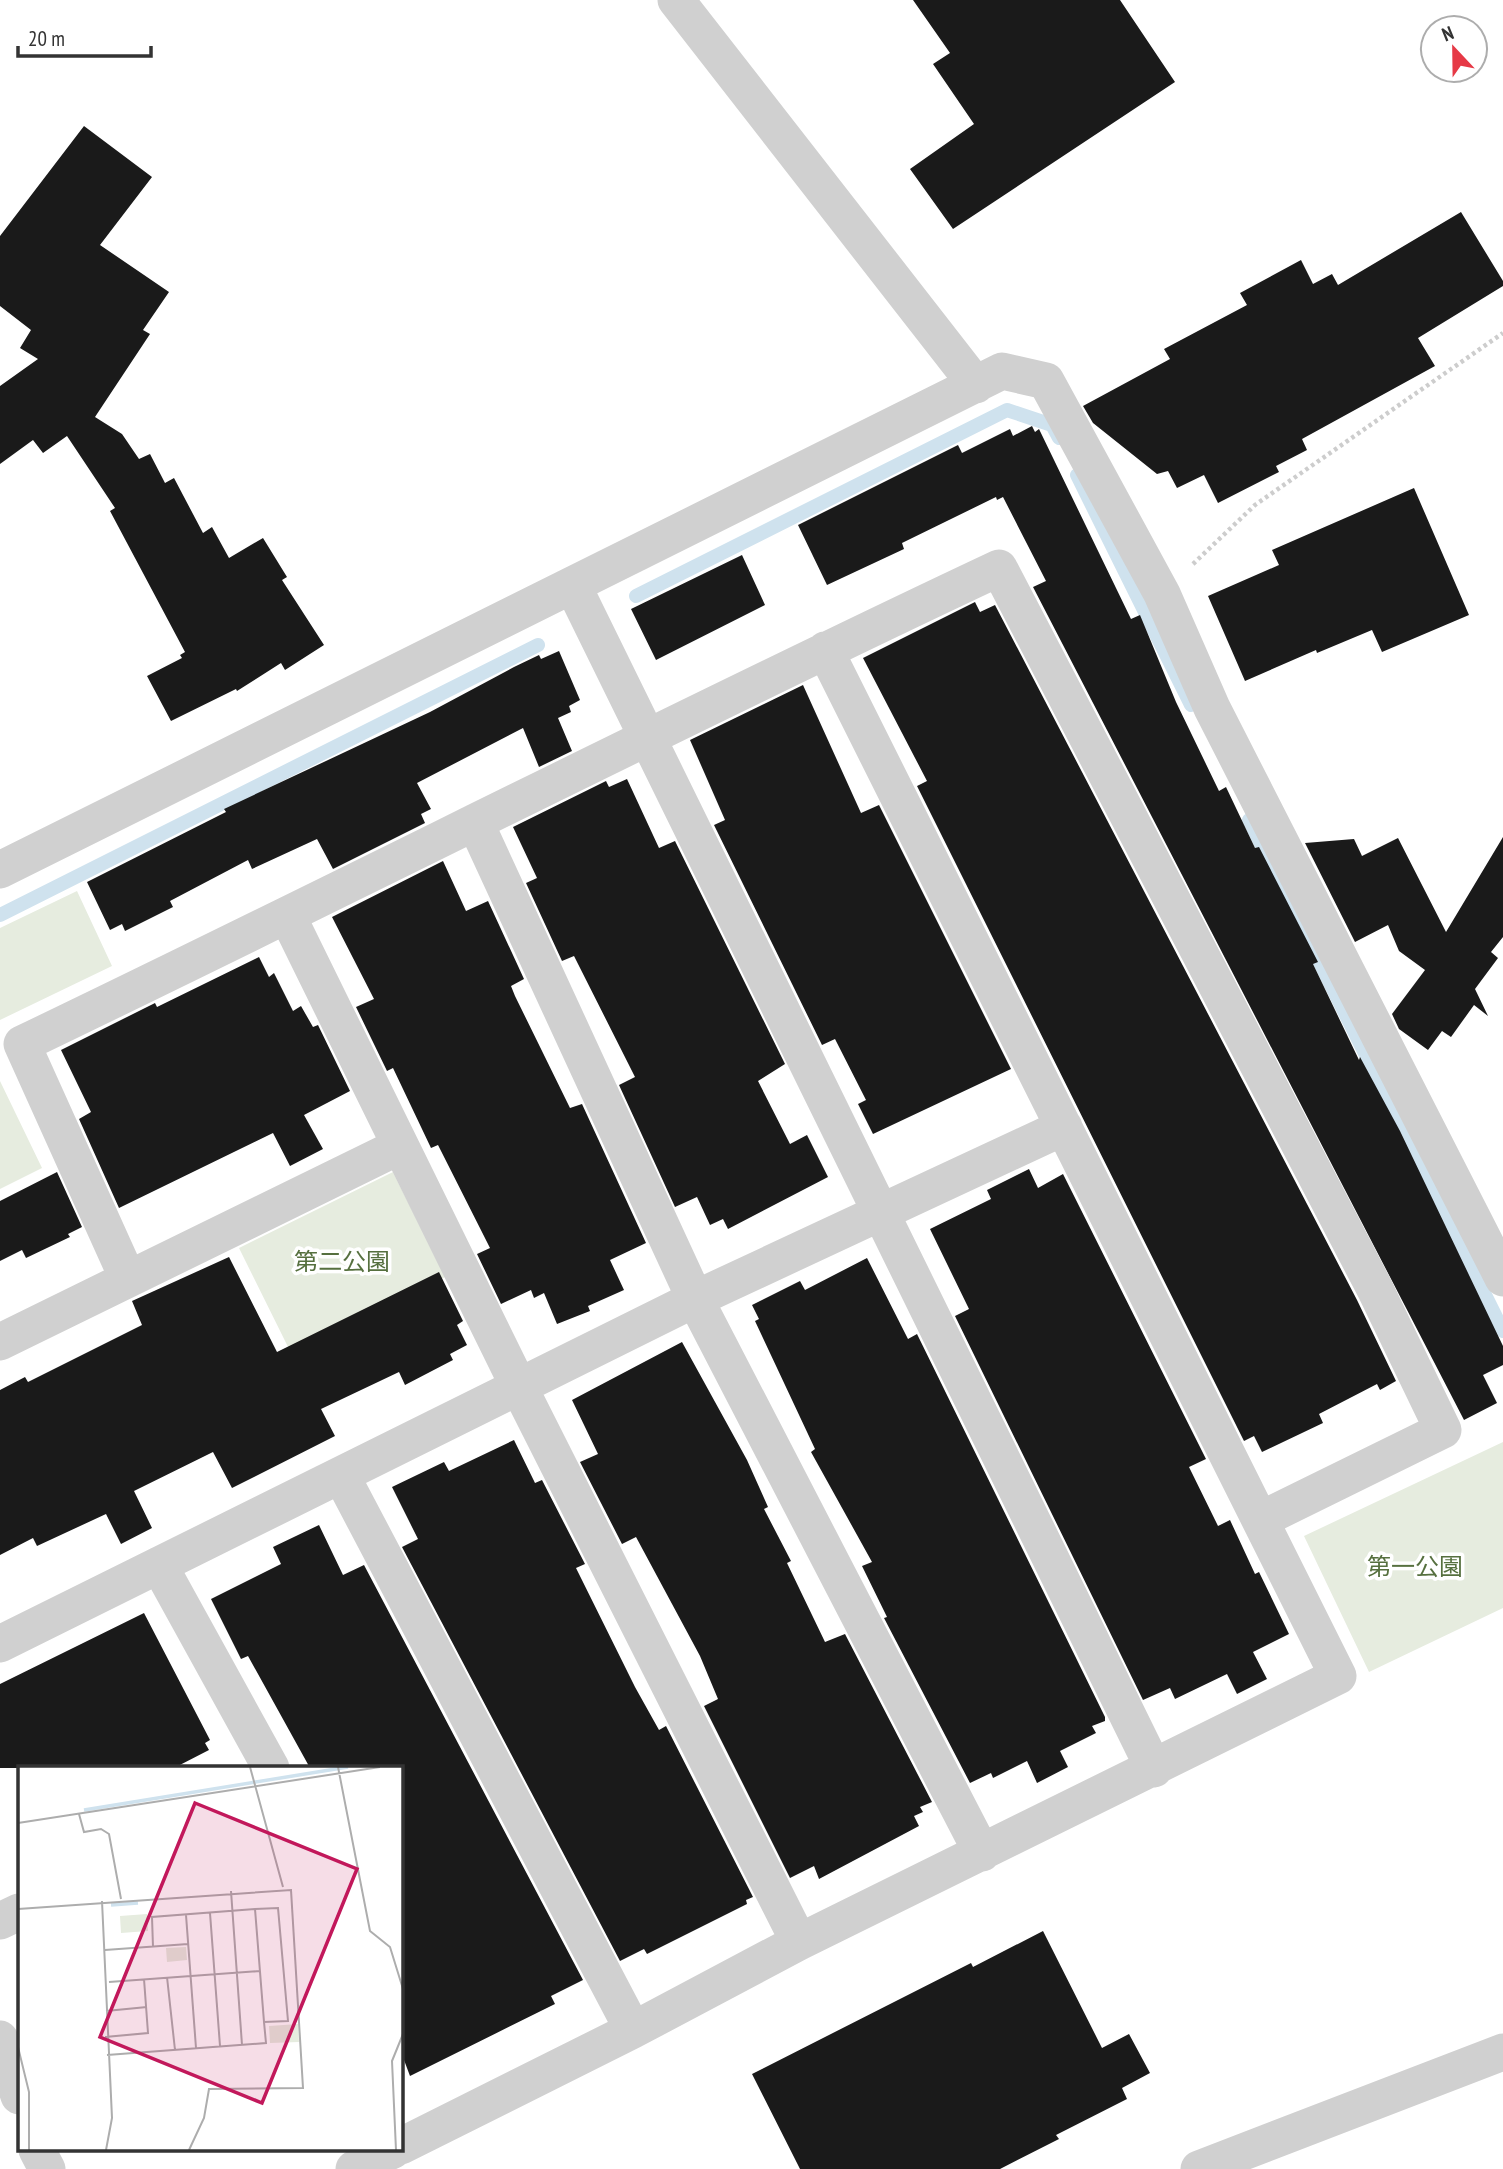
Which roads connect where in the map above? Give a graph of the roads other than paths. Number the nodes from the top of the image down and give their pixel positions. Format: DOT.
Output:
graph roads {
  1 [pos="676,0"];
  2 [pos="976,385"];
  3 [pos="573,586"];
  4 [pos="825,650"];
  5 [pos="646,737"];
  6 [pos="475,822"];
  7 [pos="0,870"];
  8 [pos="288,917"];
  9 [pos="1063,1127"];
  10 [pos="400,1146"];
  11 [pos="880,1214"];
  12 [pos="128,1279"];
  13 [pos="1503,1279"];
  14 [pos="695,1299"];
  15 [pos="0,1342"];
  16 [pos="519,1387"];
  17 [pos="341,1475"];
  18 [pos="1259,1520"];
  19 [pos="159,1565"];
  20 [pos="0,1644"];
  21 [pos="270,1766"];
  22 [pos="1154,1769"];
  23 [pos="982,1853"];
  24 [pos="18,1912"];
  25 [pos="0,1921"];
  26 [pos="799,1942"];
  27 [pos="634,2031"];
  28 [pos="0,2039"];
  29 [pos="1503,2052"];
  30 [pos="18,2093"];
  31 [pos="402,2146"];
  32 [pos="389,2152"];
  33 [pos="354,2169"];
  34 [pos="1199,2169"];
  1 -- 2 [label="street"];
  2 -- 3 [label="street"];
  2 -- 13 [label="street"];
  3 -- 5 [label="street"];
  3 -- 7 [label="street"];
  4 -- 5 [label="street"];
  4 -- 9 [label="street"];
  4 -- 18 [label="street"];
  5 -- 6 [label="street"];
  5 -- 11 [label="street"];
  6 -- 8 [label="street"];
  6 -- 14 [label="street"];
  8 -- 10 [label="street"];
  8 -- 12 [label="street"];
  9 -- 11 [label="street"];
  9 -- 18 [label="street"];
  10 -- 12 [label="street"];
  10 -- 16 [label="street"];
  11 -- 14 [label="street"];
  11 -- 22 [label="street"];
  12 -- 15 [label="street"];
  14 -- 16 [label="street"];
  14 -- 23 [label="street"];
  16 -- 17 [label="street"];
  16 -- 26 [label="street"];
  17 -- 19 [label="street"];
  17 -- 27 [label="street"];
  18 -- 22 [label="street"];
  19 -- 20 [label="street"];
  19 -- 21 [label="street"];
  22 -- 23 [label="street"];
  23 -- 26 [label="street"];
  24 -- 25 [label="street"];
  26 -- 27 [label="street"];
  27 -- 31 [label="street"];
  28 -- 30 [label="street"];
  29 -- 34 [label="street"];
  32 -- 33 [label="street"];
}
